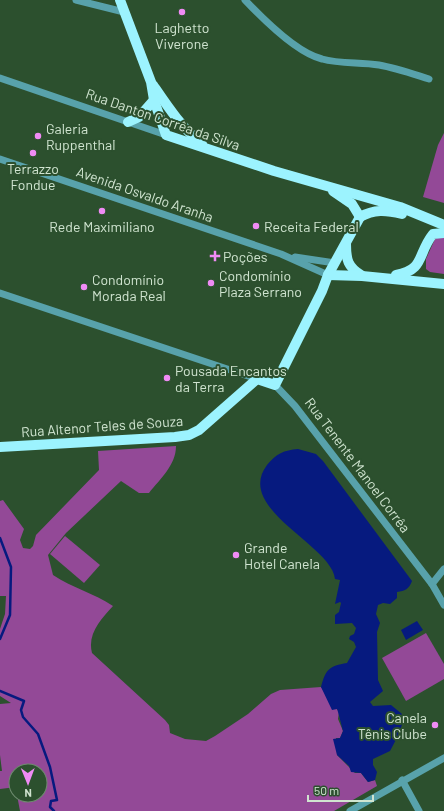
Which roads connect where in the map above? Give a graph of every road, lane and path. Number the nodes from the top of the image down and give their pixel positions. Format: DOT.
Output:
graph roads {
  1 [pos="76,0"];
  2 [pos="120,0"];
  3 [pos="245,0"];
  4 [pos="124,12"];
  5 [pos="0,78"];
  6 [pos="429,79"];
  7 [pos="151,82"];
  8 [pos="154,100"];
  9 [pos="128,122"];
  10 [pos="166,135"];
  11 [pos="209,149"];
  12 [pos="0,159"];
  13 [pos="319,184"];
  14 [pos="360,217"];
  15 [pos="429,220"];
  16 [pos="444,225"];
  17 [pos="444,233"];
  18 [pos="346,244"];
  19 [pos="425,246"];
  20 [pos="281,254"];
  21 [pos="420,261"];
  22 [pos="335,263"];
  23 [pos="328,275"];
  24 [pos="362,276"];
  25 [pos="382,278"];
  26 [pos="444,282"];
  27 [pos="0,293"];
  28 [pos="257,379"];
  29 [pos="276,385"];
  30 [pos="0,447"];
  31 [pos="444,569"];
  32 [pos="432,584"];
  33 [pos="444,606"];
  34 [pos="444,758"];
  35 [pos="402,780"];
  36 [pos="350,811"];
  37 [pos="419,811"];
  1 -- 4 [label="street"];
  2 -- 4 [label="main road"];
  3 -- 6 [label="street"];
  4 -- 7 [label="main road"];
  5 -- 9 [label="street, Rua Danton Corrêa da Silva"];
  7 -- 8 [label="main road"];
  7 -- 11 [label="main road"];
  8 -- 9 [label="main road"];
  8 -- 10 [label="main road"];
  9 -- 10 [label="street, Rua Danton Corrêa da Silva"];
  10 -- 11 [label="main road, Rua Danton Corrêa da Silva"];
  11 -- 13 [label="main road, Rua Danton Corrêa da Silva"];
  12 -- 20 [label="street, Avenida Osvaldo Aranha"];
  13 -- 14 [label="main road, Rua Danton Corrêa da Silva"];
  13 -- 15 [label="main road, Rua Danton Corrêa da Silva"];
  14 -- 15 [label="main road"];
  14 -- 18 [label="main road"];
  15 -- 16 [label="main road"];
  15 -- 19 [label="main road"];
  17 -- 19 [label="main road"];
  18 -- 22 [label="main road"];
  18 -- 24 [label="main road"];
  19 -- 21 [label="main road"];
  20 -- 22 [label="street, Avenida Osvaldo Aranha"];
  20 -- 23 [label="street, Avenida Osvaldo Aranha"];
  21 -- 25 [label="main road"];
  21 -- 26 [label="main road"];
  22 -- 23 [label="main road"];
  23 -- 24 [label="main road, Avenida Osvaldo Aranha"];
  23 -- 29 [label="main road"];
  24 -- 25 [label="main road, Avenida Osvaldo Aranha"];
  25 -- 26 [label="main road, Avenida Osvaldo Aranha"];
  27 -- 28 [label="street"];
  28 -- 29 [label="main road"];
  28 -- 30 [label="main road, Rua Altenor Teles de Souza"];
  29 -- 32 [label="street, Rua Tenente Manoel Corrêa"];
  31 -- 32 [label="street"];
  32 -- 33 [label="street, Rua Tenente Manoel Corrêa"];
  34 -- 35 [label="street"];
  35 -- 36 [label="street"];
  35 -- 37 [label="street"];
}
